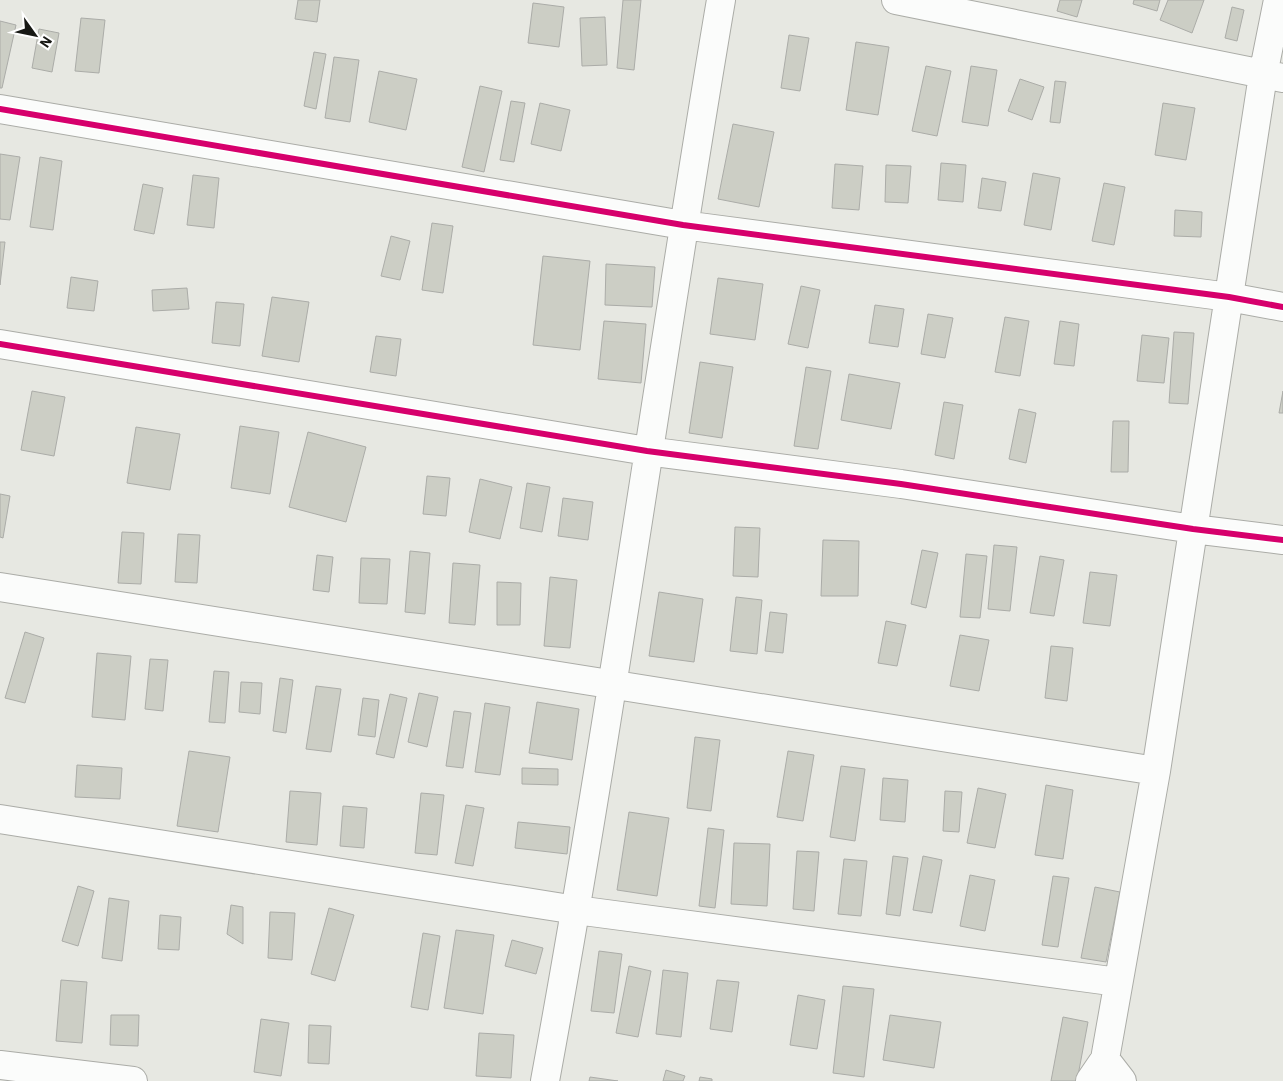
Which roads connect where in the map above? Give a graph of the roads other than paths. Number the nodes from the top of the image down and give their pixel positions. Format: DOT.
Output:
graph roads {
  1 [pos="721,0"];
  2 [pos="896,0"];
  3 [pos="1278,0"];
  4 [pos="1273,76"];
  5 [pos="0,109"];
  6 [pos="683,225"];
  7 [pos="1229,297"];
  8 [pos="1283,308"];
  9 [pos="0,344"];
  10 [pos="648,451"];
  11 [pos="1193,529"];
  12 [pos="1283,540"];
  13 [pos="0,587"];
  14 [pos="611,684"];
  15 [pos="1156,770"];
  16 [pos="0,819"];
  17 [pos="576,910"];
  18 [pos="1118,982"];
  19 [pos="0,1065"];
  20 [pos="1098,1070"];
  21 [pos="133,1081"];
  22 [pos="545,1081"];
  23 [pos="1122,1081"];
  1 -- 6 [label="street"];
  2 -- 4 [label="street"];
  3 -- 4 [label="street"];
  4 -- 7 [label="street"];
  5 -- 6 [label="street"];
  6 -- 7 [label="street"];
  6 -- 10 [label="street"];
  7 -- 8 [label="street"];
  7 -- 11 [label="street"];
  9 -- 10 [label="street"];
  10 -- 11 [label="street"];
  10 -- 14 [label="street"];
  11 -- 12 [label="street"];
  11 -- 15 [label="street"];
  13 -- 14 [label="street"];
  14 -- 15 [label="street"];
  14 -- 17 [label="street"];
  15 -- 18 [label="street"];
  16 -- 17 [label="street"];
  17 -- 18 [label="street"];
  17 -- 22 [label="street"];
  18 -- 20 [label="street"];
  19 -- 21 [label="street"];
  20 -- 23 [label="street"];
}
